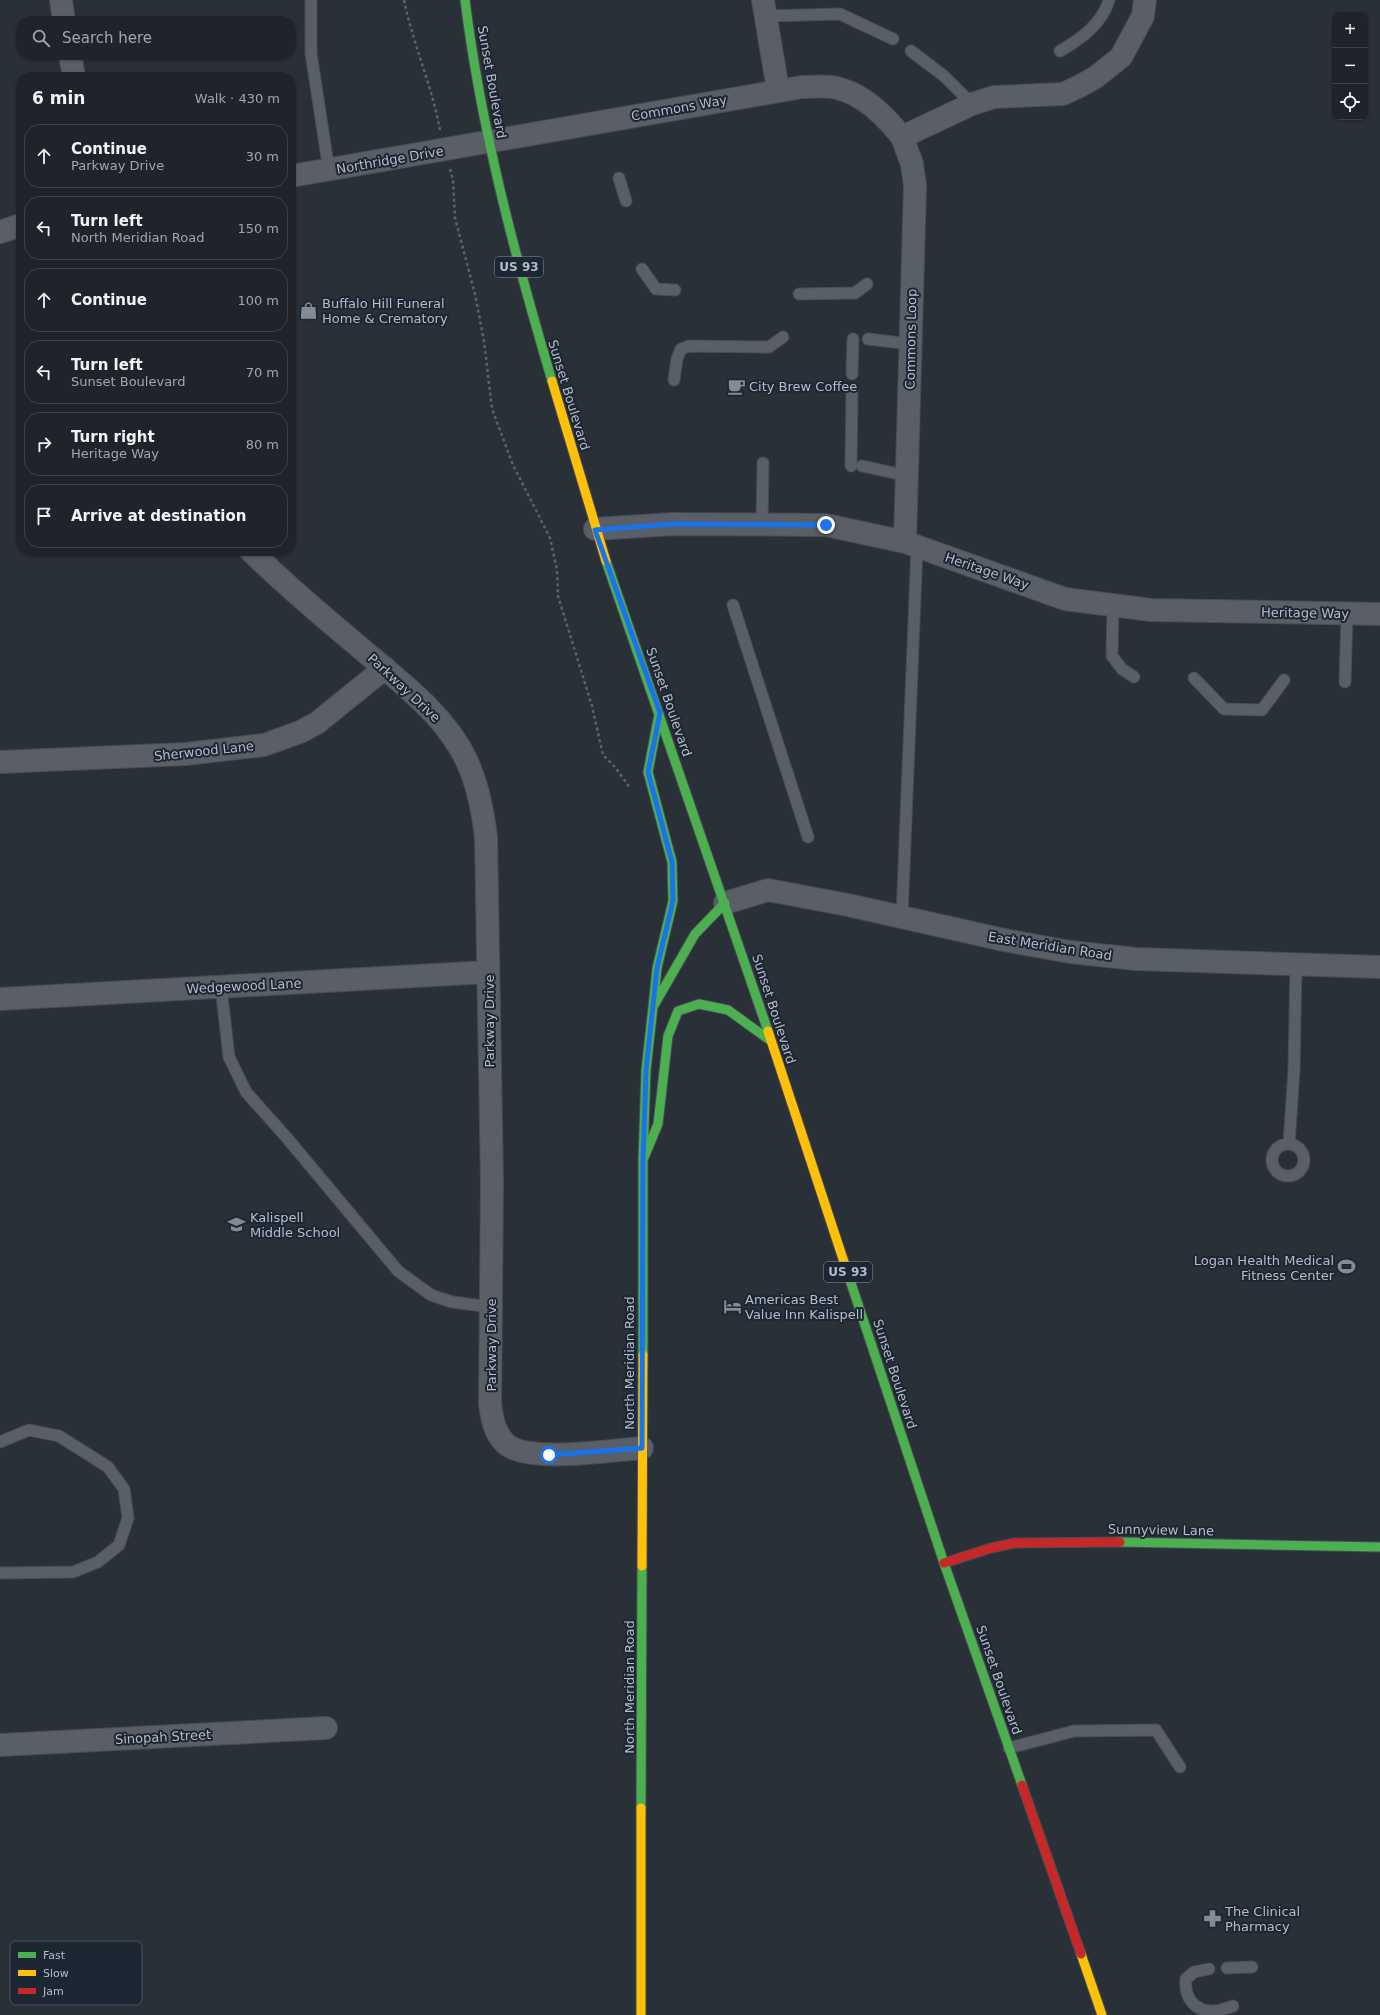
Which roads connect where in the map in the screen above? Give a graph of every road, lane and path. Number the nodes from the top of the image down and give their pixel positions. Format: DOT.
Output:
graph roads {
  1 [pos="61,0"];
  2 [pos="311,0"];
  3 [pos="404,0"];
  4 [pos="465,0"];
  5 [pos="1109,0"];
  6 [pos="1145,0"];
  7 [pos="764,8"];
  8 [pos="63,16"];
  9 [pos="893,39"];
  10 [pos="911,51"];
  11 [pos="1060,51"];
  12 [pos="71,60"];
  13 [pos="73,72"];
  14 [pos="778,90"];
  15 [pos="972,104"];
  16 [pos="902,137"];
  17 [pos="489,142"];
  18 [pos="443,150"];
  19 [pos="328,170"];
  20 [pos="296,175"];
  21 [pos="619,178"];
  22 [pos="626,201"];
  23 [pos="16,227"];
  24 [pos="0,232"];
  25 [pos="642,268"];
  26 [pos="867,284"];
  27 [pos="675,290"];
  28 [pos="799,294"];
  29 [pos="783,337"];
  30 [pos="853,338"];
  31 [pos="868,339"];
  32 [pos="910,344"];
  33 [pos="852,374"];
  34 [pos="674,380"];
  35 [pos="852,390"];
  36 [pos="763,463"];
  37 [pos="851,466"];
  38 [pos="862,466"];
  39 [pos="908,476"];
  40 [pos="762,525"];
  41 [pos="595,530"];
  42 [pos="911,544"];
  43 [pos="256,556"];
  44 [pos="733,605"];
  45 [pos="1113,605"];
  46 [pos="1347,614"];
  47 [pos="1380,614"];
  48 [pos="385,668"];
  49 [pos="1134,677"];
  50 [pos="1194,678"];
  51 [pos="1284,680"];
  52 [pos="1345,682"];
  53 [pos="660,713"];
  54 [pos="0,762"];
  55 [pos="633,793"];
  56 [pos="808,837"];
  57 [pos="725,903"];
  58 [pos="902,917"];
  59 [pos="1296,965"];
  60 [pos="1380,967"];
  61 [pos="488,972"];
  62 [pos="221,987"];
  63 [pos="0,999"];
  64 [pos="653,1007"];
  65 [pos="771,1041"];
  66 [pos="1289,1144"];
  67 [pos="643,1160"];
  68 [pos="491,1306"];
  69 [pos="0,1442"];
  70 [pos="642,1448"];
  71 [pos="1380,1547"];
  72 [pos="944,1563"];
  73 [pos="0,1573"];
  74 [pos="326,1728"];
  75 [pos="0,1746"];
  76 [pos="1009,1748"];
  77 [pos="1180,1767"];
  78 [pos="1252,1967"];
  79 [pos="1227,1968"];
  80 [pos="1209,1970"];
  81 [pos="1233,2006"];
  82 [pos="641,2015"];
  83 [pos="1102,2015"];
  1 -- 8 [label="street"];
  2 -- 19 [label="lane"];
  3 -- 18 [label="path"];
  4 -- 17 [label="main road, Sunset Boulevard / US 93"];
  5 -- 11 [label="lane"];
  6 -- 15 [label="street"];
  7 -- 9 [label="lane"];
  7 -- 14 [label="street"];
  10 -- 15 [label="lane"];
  12 -- 13 [label="street"];
  14 -- 16 [label="street, Commons Loop"];
  14 -- 17 [label="street, Commons Way"];
  15 -- 16 [label="street"];
  16 -- 32 [label="street, Commons Loop"];
  17 -- 18 [label="street, Northridge Drive"];
  17 -- 41 [label="main road, Sunset Boulevard / US 93"];
  18 -- 19 [label="street, Northridge Drive"];
  18 -- 55 [label="path"];
  19 -- 20 [label="street, Northridge Drive"];
  21 -- 22 [label="lane"];
  23 -- 24 [label="street"];
  25 -- 27 [label="lane"];
  26 -- 28 [label="lane"];
  29 -- 34 [label="lane"];
  30 -- 33 [label="lane"];
  31 -- 32 [label="lane"];
  32 -- 39 [label="street, Commons Loop"];
  35 -- 37 [label="lane"];
  36 -- 40 [label="lane"];
  38 -- 39 [label="lane"];
  39 -- 42 [label="street, Commons Loop"];
  40 -- 41 [label="street, Heritage Way"];
  40 -- 42 [label="street, Heritage Way"];
  41 -- 53 [label="main road, Sunset Boulevard / US 93"];
  42 -- 45 [label="street, Heritage Way"];
  42 -- 58 [label="lane"];
  43 -- 48 [label="street, Parkway Drive"];
  44 -- 56 [label="lane"];
  45 -- 46 [label="street, Heritage Way"];
  45 -- 49 [label="lane"];
  46 -- 47 [label="street, Heritage Way"];
  46 -- 52 [label="lane"];
  48 -- 54 [label="street, Sherwood Lane"];
  48 -- 61 [label="street, Parkway Drive"];
  50 -- 51 [label="lane"];
  53 -- 57 [label="main road, Sunset Boulevard / US 93"];
  53 -- 64 [label="main road"];
  57 -- 58 [label="street, East Meridian Road"];
  57 -- 64 [label="main road, North Meridian Road"];
  57 -- 65 [label="main road, Sunset Boulevard / US 93"];
  58 -- 59 [label="street, East Meridian Road"];
  59 -- 60 [label="street, East Meridian Road"];
  59 -- 66 [label="lane"];
  61 -- 62 [label="street, Wedgewood Lane"];
  61 -- 68 [label="street, Parkway Drive"];
  62 -- 63 [label="street, Wedgewood Lane"];
  62 -- 68 [label="lane"];
  64 -- 67 [label="main road, North Meridian Road"];
  65 -- 67 [label="main road"];
  65 -- 72 [label="main road, Sunset Boulevard / US 93"];
  67 -- 70 [label="main road, North Meridian Road"];
  68 -- 70 [label="street, Parkway Drive"];
  69 -- 73 [label="lane"];
  70 -- 82 [label="main road, North Meridian Road"];
  71 -- 72 [label="main road, Sunnyview Lane"];
  72 -- 76 [label="main road, Sunset Boulevard / US 93"];
  74 -- 75 [label="street, Sinopah Street"];
  76 -- 77 [label="lane"];
  76 -- 83 [label="main road, Sunset Boulevard / US 93"];
  78 -- 79 [label="lane"];
  80 -- 81 [label="lane"];
}
